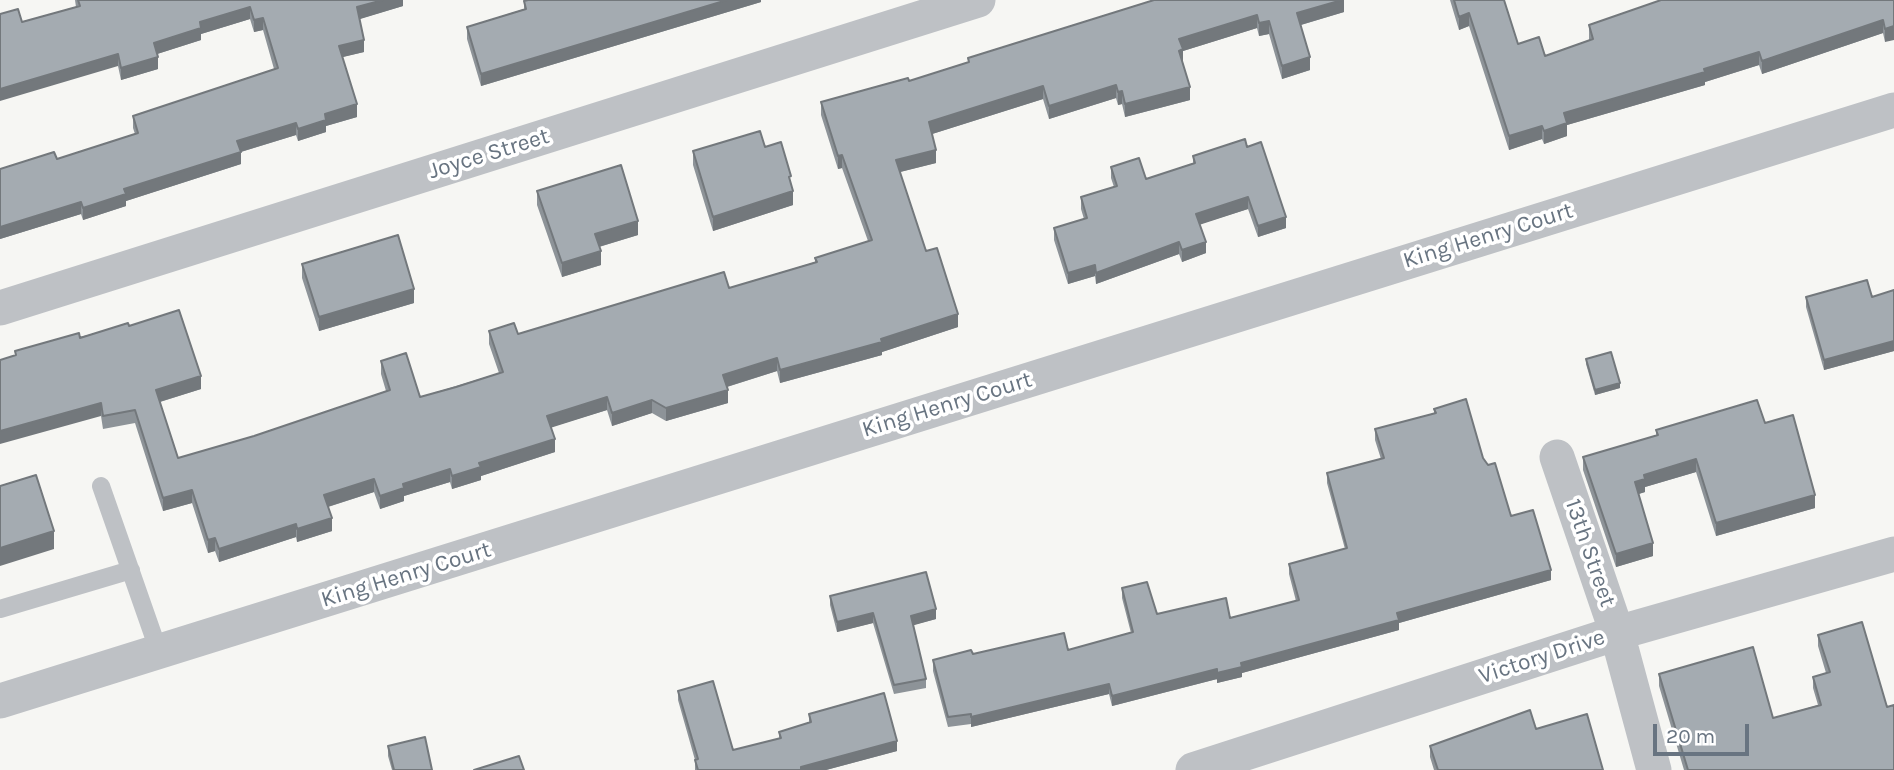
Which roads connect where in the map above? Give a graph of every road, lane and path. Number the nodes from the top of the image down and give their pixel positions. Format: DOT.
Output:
graph roads {
  1 [pos="978,0"];
  2 [pos="1894,110"];
  3 [pos="0,308"];
  4 [pos="1557,457"];
  5 [pos="102,486"];
  6 [pos="1894,554"];
  7 [pos="131,570"];
  8 [pos="0,609"];
  9 [pos="1618,633"];
  10 [pos="159,652"];
  11 [pos="0,701"];
  12 [pos="1193,770"];
  13 [pos="1654,770"];
  1 -- 3 [label="street, Joyce Street"];
  2 -- 10 [label="street, King Henry Court"];
  4 -- 9 [label="street, 13th Street"];
  5 -- 7 [label="lane"];
  6 -- 9 [label="street, Victory Drive"];
  7 -- 8 [label="lane"];
  7 -- 10 [label="lane"];
  9 -- 12 [label="street, Victory Drive"];
  9 -- 13 [label="street, 13th Street"];
  10 -- 11 [label="street, King Henry Court"];
}
